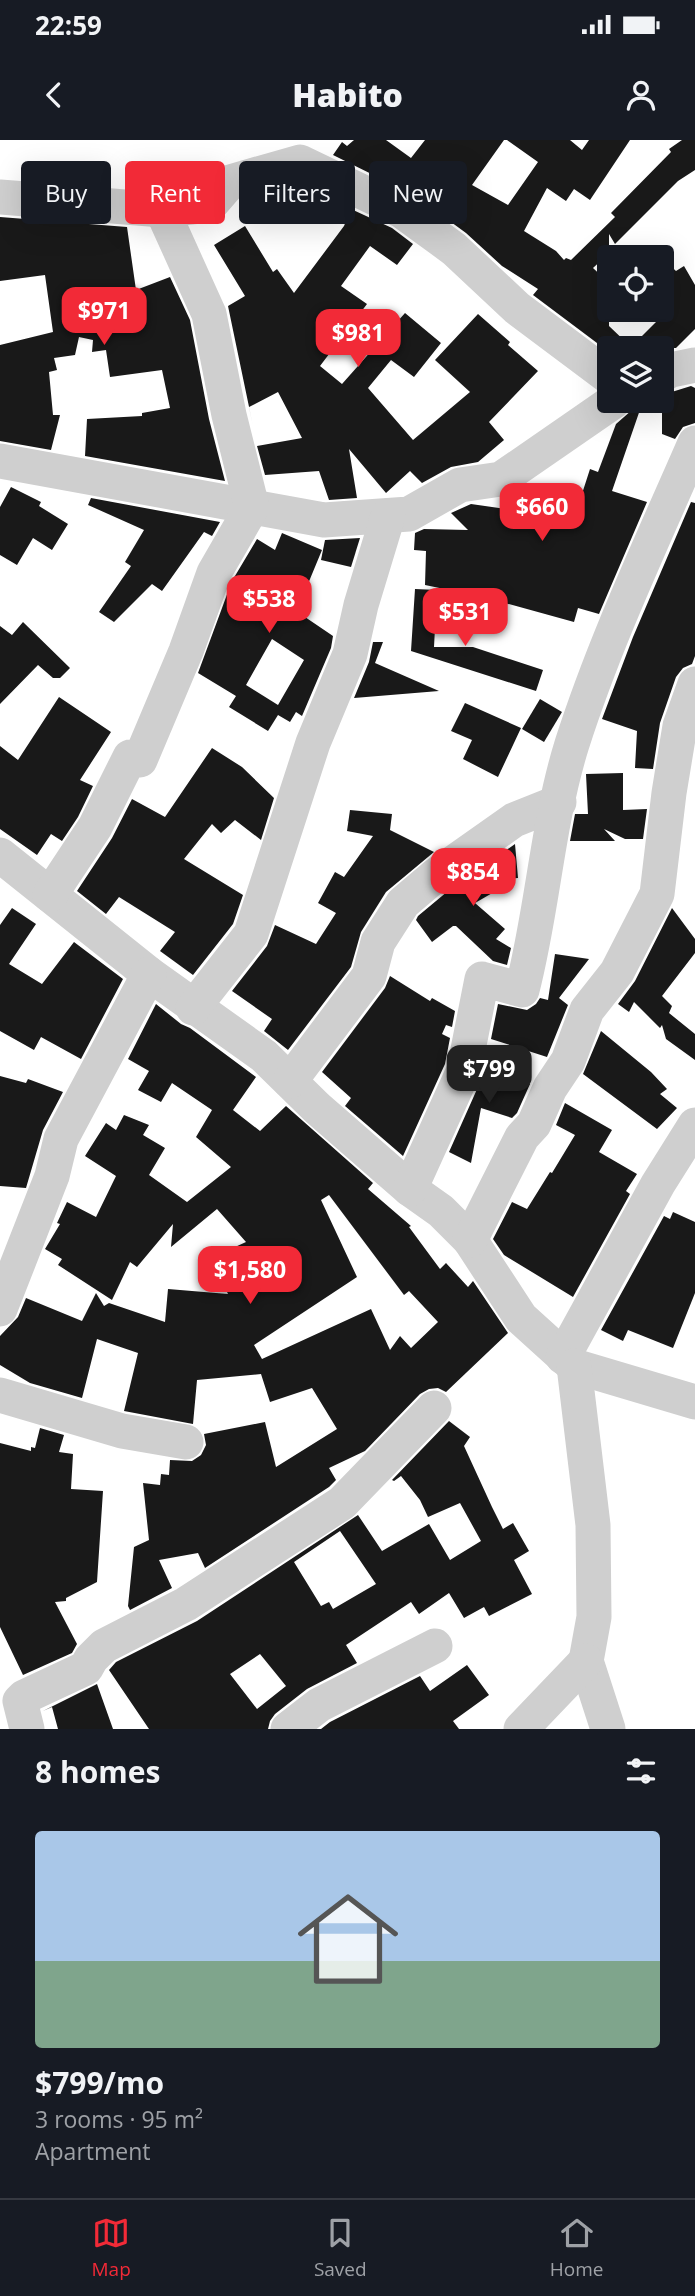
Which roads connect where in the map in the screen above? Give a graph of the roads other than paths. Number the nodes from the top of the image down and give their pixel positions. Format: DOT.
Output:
graph roads {
  1 [pos="225,187"];
  2 [pos="0,197"];
  3 [pos="125,207"];
  4 [pos="168,224"];
  5 [pos="695,365"];
  6 [pos="597,368"];
  7 [pos="674,369"];
  8 [pos="597,413"];
  9 [pos="695,443"];
  10 [pos="0,461"];
  11 [pos="252,507"];
  12 [pos="388,516"];
  13 [pos="695,684"];
  14 [pos="559,802"];
  15 [pos="0,855"];
  16 [pos="50,895"];
  17 [pos="149,974"];
  18 [pos="193,1007"];
  19 [pos="289,1081"];
  20 [pos="695,1125"];
  21 [pos="410,1189"];
  22 [pos="470,1240"];
  23 [pos="0,1309"];
  24 [pos="569,1362"];
  25 [pos="0,1395"];
  26 [pos="695,1402"];
  27 [pos="434,1408"];
  28 [pos="186,1442"];
  29 [pos="435,1646"];
  30 [pos="586,1661"];
  31 [pos="27,1729"];
  32 [pos="288,1729"];
  33 [pos="521,1729"];
  34 [pos="608,1729"];
  1 -- 6 [label="street"];
  2 -- 3 [label="street"];
  4 -- 11 [label="street"];
  5 -- 7 [label="street"];
  8 -- 12 [label="street"];
  9 -- 14 [label="street"];
  10 -- 11 [label="street"];
  11 -- 12 [label="street"];
  11 -- 16 [label="street"];
  12 -- 18 [label="street"];
  13 -- 22 [label="street"];
  14 -- 19 [label="street"];
  14 -- 21 [label="street"];
  15 -- 16 [label="street"];
  16 -- 17 [label="street"];
  17 -- 18 [label="street"];
  17 -- 23 [label="street"];
  18 -- 19 [label="street"];
  19 -- 21 [label="street"];
  20 -- 24 [label="street"];
  21 -- 22 [label="street"];
  22 -- 24 [label="street"];
  24 -- 26 [label="street"];
  24 -- 30 [label="street"];
  25 -- 28 [label="street"];
  27 -- 31 [label="street"];
  29 -- 32 [label="street"];
  30 -- 33 [label="street"];
  30 -- 34 [label="street"];
}
